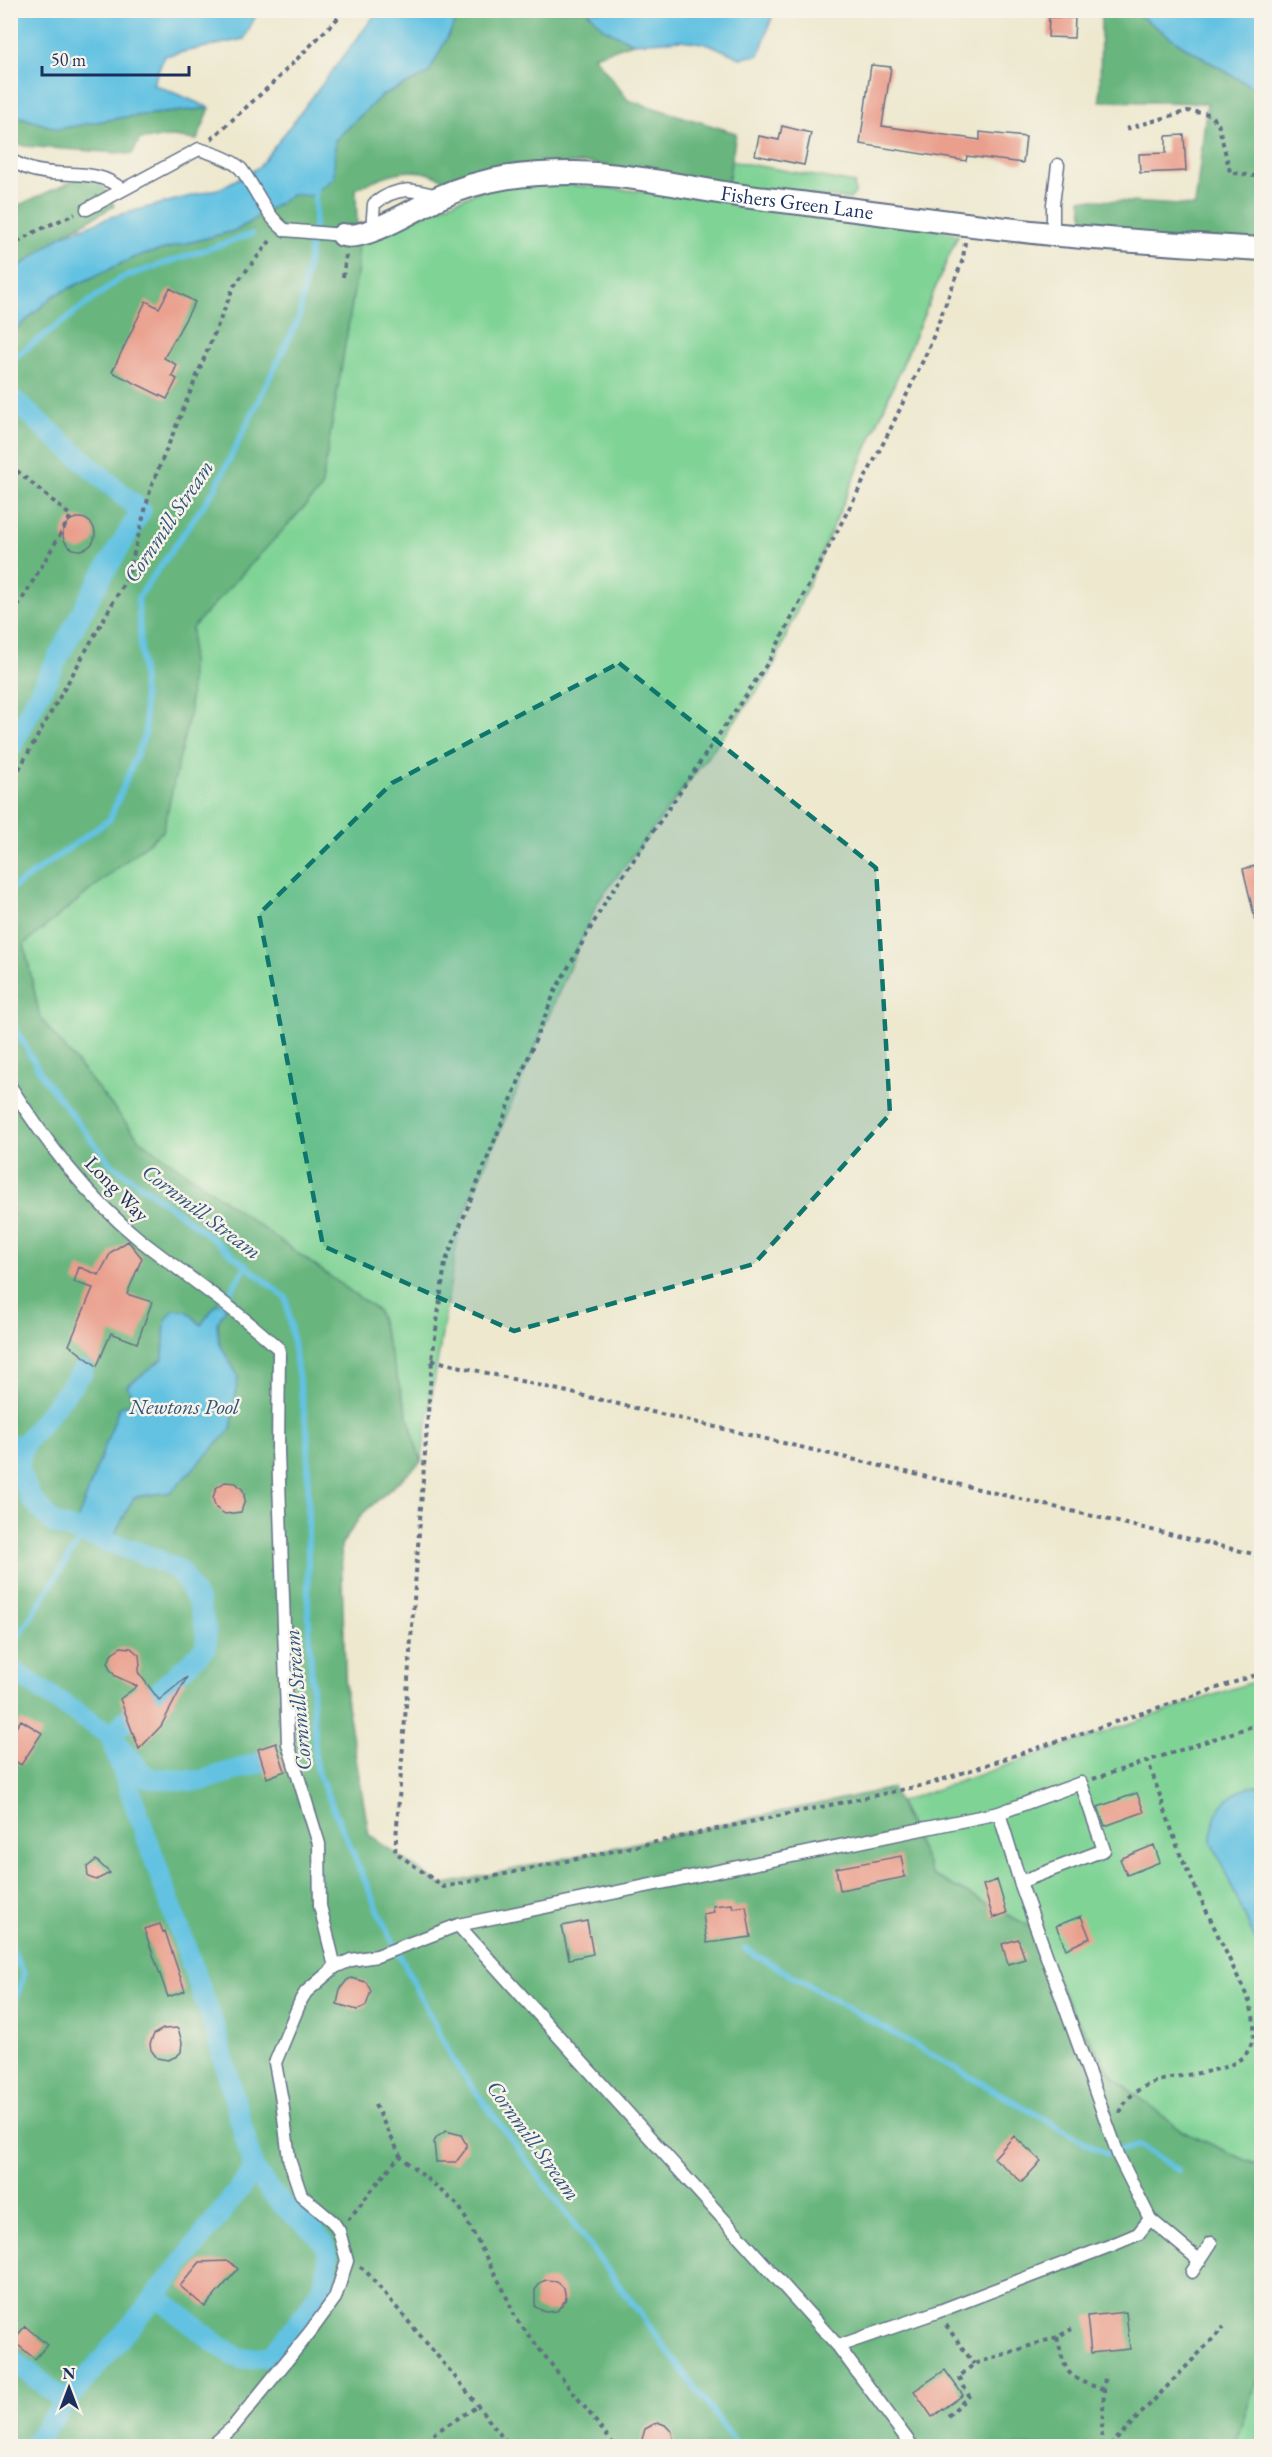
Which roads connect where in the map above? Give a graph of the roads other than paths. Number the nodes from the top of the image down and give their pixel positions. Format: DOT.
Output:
graph roads {
  1 [pos="10,160"];
  2 [pos="1058,165"];
  3 [pos="122,190"];
  4 [pos="87,209"];
  5 [pos="1053,234"];
  6 [pos="344,235"];
  7 [pos="1262,249"];
  8 [pos="10,1086"];
  9 [pos="999,1813"];
  10 [pos="1020,1882"];
  11 [pos="459,1925"];
  12 [pos="335,1967"];
  13 [pos="1150,2219"];
  14 [pos="1211,2243"];
  15 [pos="1200,2261"];
  16 [pos="1192,2272"];
  17 [pos="838,2346"];
  18 [pos="212,2446"];
  19 [pos="912,2446"];
  1 -- 3 [label="lane"];
  2 -- 5 [label="lane"];
  3 -- 4 [label="lane"];
  3 -- 6 [label="lane"];
  5 -- 6 [label="street, Fishers Green Lane"];
  5 -- 7 [label="street, Fishers Green Lane"];
  8 -- 12 [label="lane, Long Way"];
  9 -- 10 [label="lane"];
  9 -- 10 [label="lane"];
  9 -- 11 [label="lane"];
  10 -- 13 [label="lane"];
  11 -- 12 [label="lane"];
  11 -- 17 [label="lane"];
  12 -- 18 [label="lane"];
  13 -- 15 [label="lane"];
  13 -- 17 [label="lane"];
  14 -- 15 [label="lane"];
  15 -- 16 [label="lane"];
  17 -- 19 [label="lane"];
}
